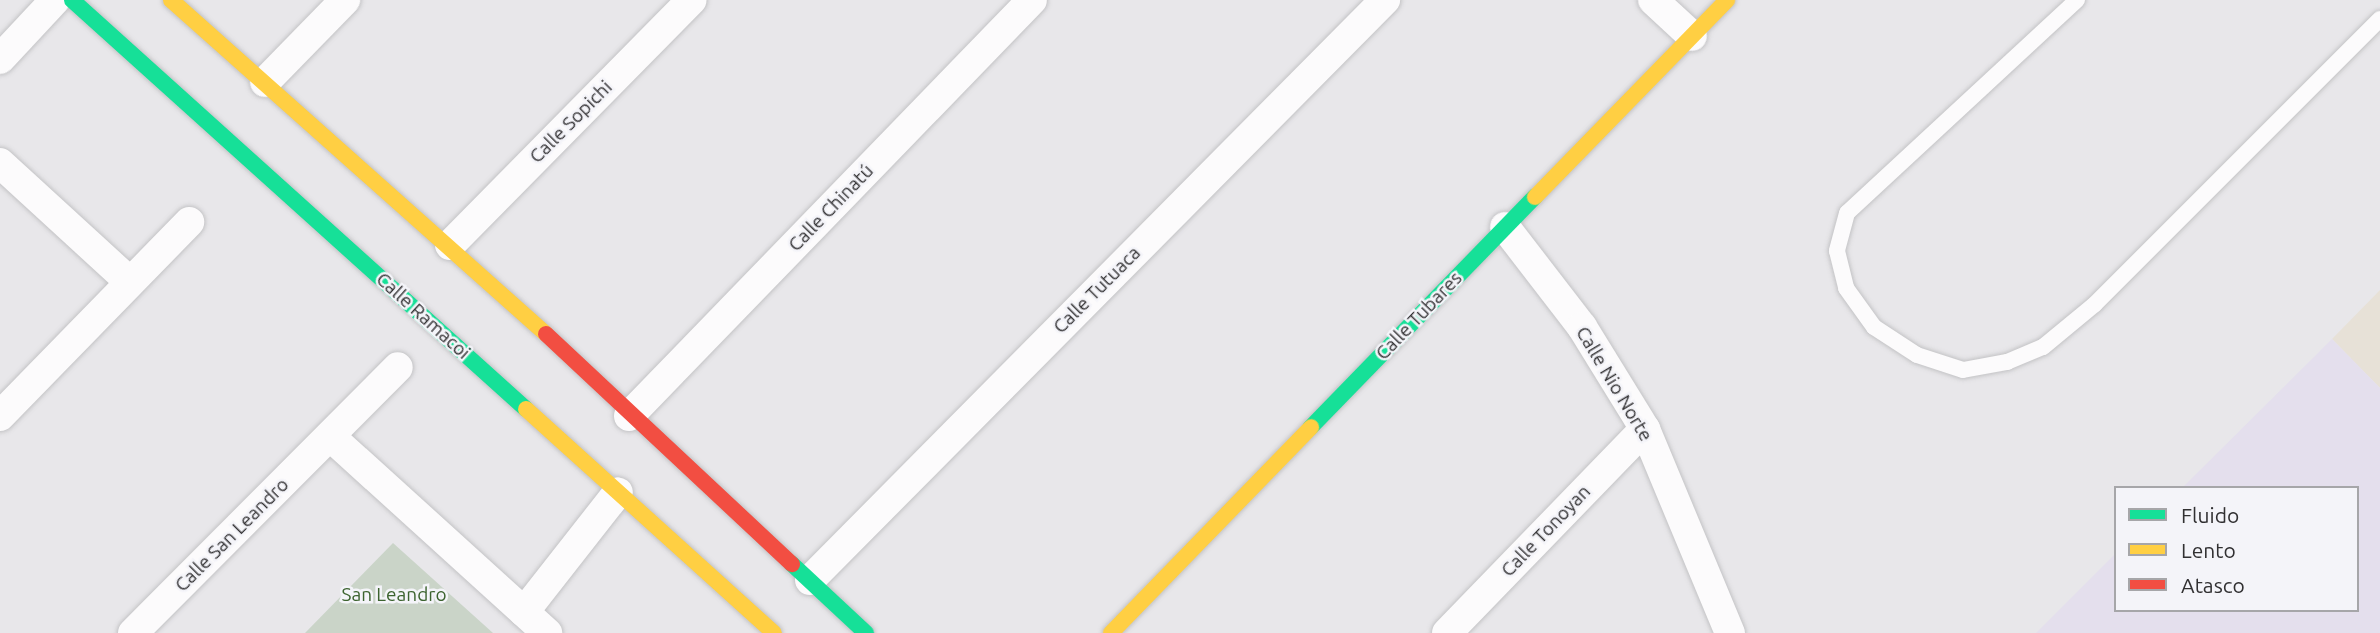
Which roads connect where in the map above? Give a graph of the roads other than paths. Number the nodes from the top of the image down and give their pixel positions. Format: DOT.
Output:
graph roads {
  1 [pos="55,0"];
  2 [pos="72,0"];
  3 [pos="171,0"];
  4 [pos="345,0"];
  5 [pos="692,0"];
  6 [pos="1032,0"];
  7 [pos="1385,0"];
  8 [pos="1653,0"];
  9 [pos="1727,0"];
  10 [pos="2077,0"];
  11 [pos="2380,19"];
  12 [pos="1692,36"];
  13 [pos="0,59"];
  14 [pos="265,82"];
  15 [pos="0,163"];
  16 [pos="189,222"];
  17 [pos="1505,227"];
  18 [pos="450,245"];
  19 [pos="130,282"];
  20 [pos="398,367"];
  21 [pos="0,416"];
  22 [pos="629,416"];
  23 [pos="1645,429"];
  24 [pos="331,437"];
  25 [pos="618,492"];
  26 [pos="810,580"];
  27 [pos="524,612"];
  28 [pos="133,633"];
  29 [pos="547,633"];
  30 [pos="774,633"];
  31 [pos="866,633"];
  32 [pos="1111,633"];
  33 [pos="1447,633"];
  34 [pos="1730,633"];
  1 -- 13 [label="street"];
  2 -- 25 [label="street, Calle Ramacoi"];
  3 -- 14 [label="street"];
  4 -- 14 [label="street"];
  5 -- 18 [label="street, Calle Sopichi"];
  6 -- 22 [label="street, Calle Chinatú"];
  7 -- 26 [label="street, Calle Tutuaca"];
  8 -- 12 [label="street"];
  9 -- 12 [label="street, Calle Tubares"];
  10 -- 11 [label="lane"];
  12 -- 17 [label="street, Calle Tubares"];
  14 -- 18 [label="street"];
  15 -- 19 [label="street"];
  16 -- 19 [label="street"];
  17 -- 23 [label="street, Calle Nio Norte"];
  17 -- 32 [label="street, Calle Tubares"];
  18 -- 22 [label="street"];
  19 -- 21 [label="street"];
  20 -- 24 [label="street, Calle San Leandro"];
  22 -- 26 [label="street"];
  23 -- 33 [label="street, Calle Tonoyan"];
  23 -- 34 [label="street, Calle Nio Norte"];
  24 -- 27 [label="street"];
  24 -- 28 [label="street, Calle San Leandro"];
  25 -- 27 [label="street"];
  25 -- 30 [label="street, Calle Ramacoi"];
  26 -- 31 [label="street"];
  27 -- 29 [label="street"];
}
